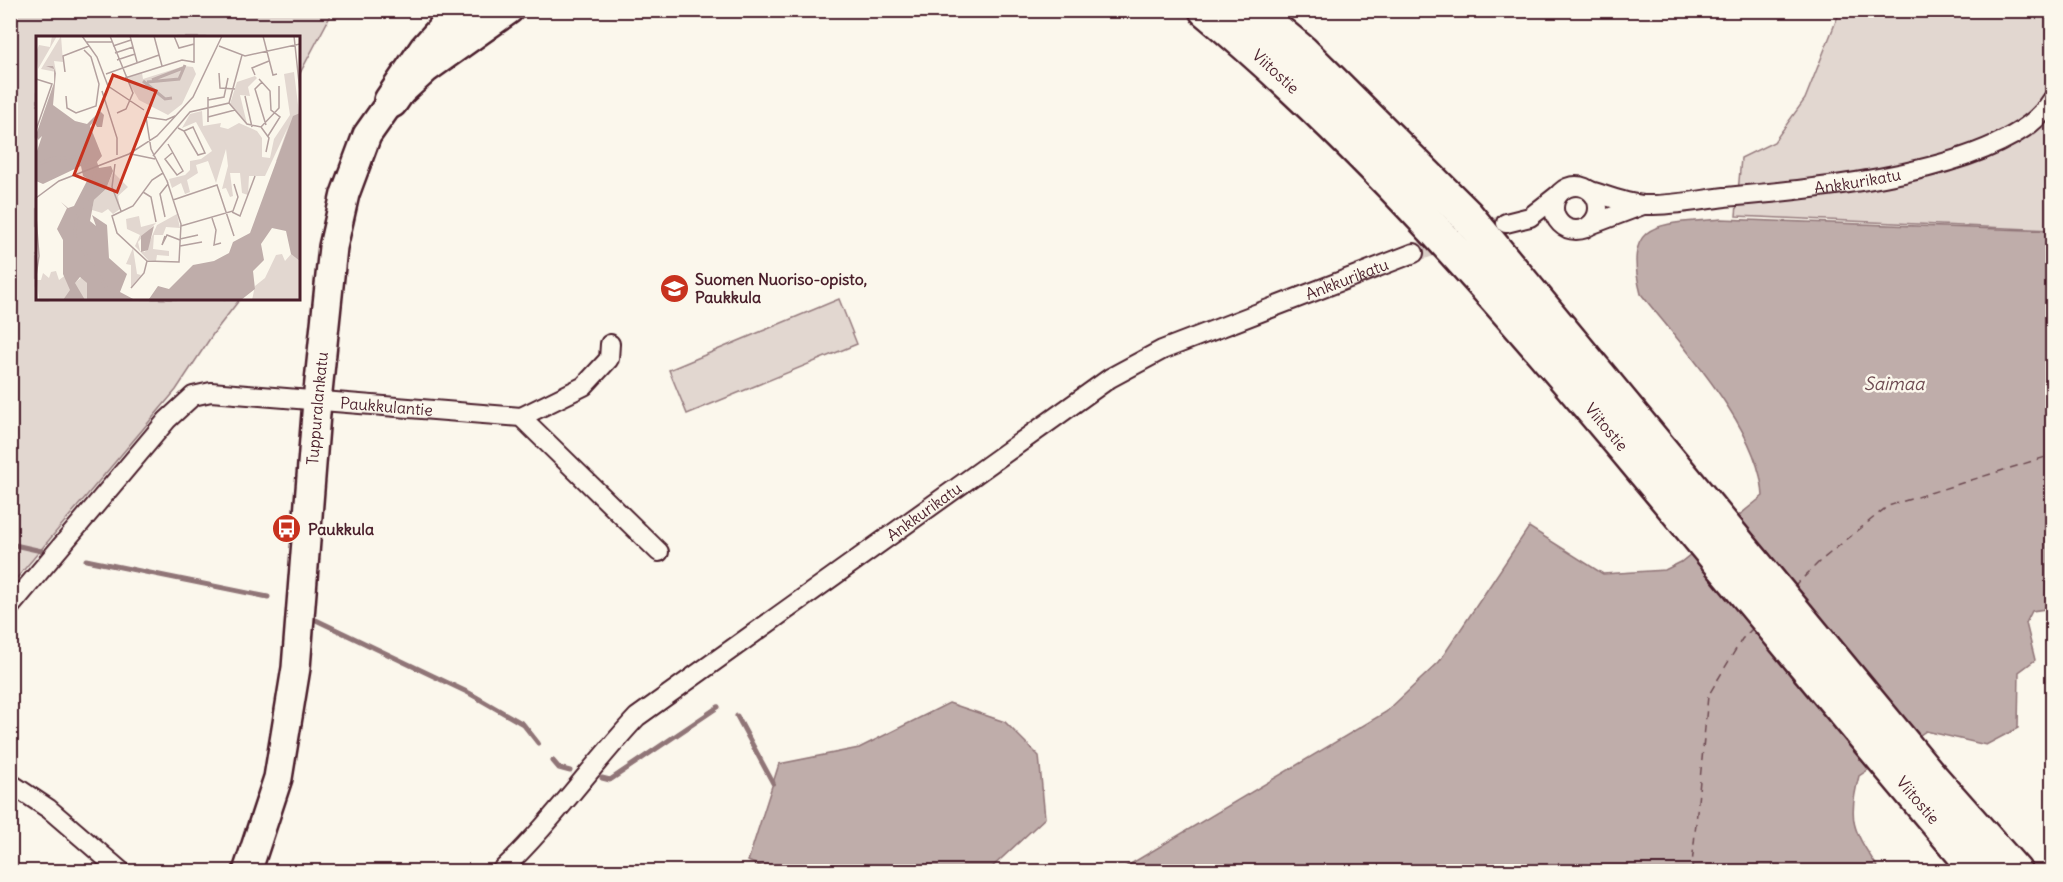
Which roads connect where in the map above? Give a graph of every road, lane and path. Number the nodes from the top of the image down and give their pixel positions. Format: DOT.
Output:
graph roads {
  1 [pos="462,10"];
  2 [pos="510,10"];
  3 [pos="1206,10"];
  4 [pos="1252,10"];
  5 [pos="1283,10"];
  6 [pos="1302,52"];
  7 [pos="2052,100"];
  8 [pos="390,101"];
  9 [pos="1591,191"];
  10 [pos="1558,195"];
  11 [pos="1643,205"];
  12 [pos="1530,217"];
  13 [pos="1506,223"];
  14 [pos="1590,225"];
  15 [pos="1564,227"];
  16 [pos="1414,253"];
  17 [pos="610,344"];
  18 [pos="317,401"];
  19 [pos="521,417"];
  20 [pos="1685,501"];
  21 [pos="659,552"];
  22 [pos="10,607"];
  23 [pos="10,783"];
  24 [pos="1920,783"];
  25 [pos="122,872"];
  26 [pos="247,872"];
  27 [pos="500,872"];
  28 [pos="1979,872"];
  29 [pos="2015,872"];
  1 -- 8 [label="highway"];
  2 -- 8 [label="street, Tuppuralankatu"];
  3 -- 20 [label="highway, Viitostie"];
  4 -- 6 [label="highway, Viitostie"];
  5 -- 6 [label="highway"];
  6 -- 20 [label="highway, Viitostie"];
  7 -- 11 [label="street, Ankkurikatu"];
  8 -- 18 [label="street, Tuppuralankatu"];
  9 -- 10 [label="street"];
  9 -- 11 [label="street, Ankkurikatu"];
  9 -- 14 [label="street"];
  10 -- 12 [label="street"];
  10 -- 15 [label="street"];
  11 -- 14 [label="street, Ankkurikatu"];
  12 -- 13 [label="street"];
  12 -- 15 [label="street"];
  14 -- 15 [label="street"];
  16 -- 27 [label="street, Ankkurikatu"];
  17 -- 19 [label="street"];
  18 -- 19 [label="street, Paukkulantie"];
  18 -- 22 [label="street, Paukkulantie"];
  18 -- 26 [label="street, Tuppuralankatu"];
  19 -- 21 [label="street"];
  20 -- 24 [label="highway, Viitostie"];
  23 -- 25 [label="street"];
  24 -- 28 [label="highway, Viitostie"];
  24 -- 29 [label="highway, Viitostie"];
}
